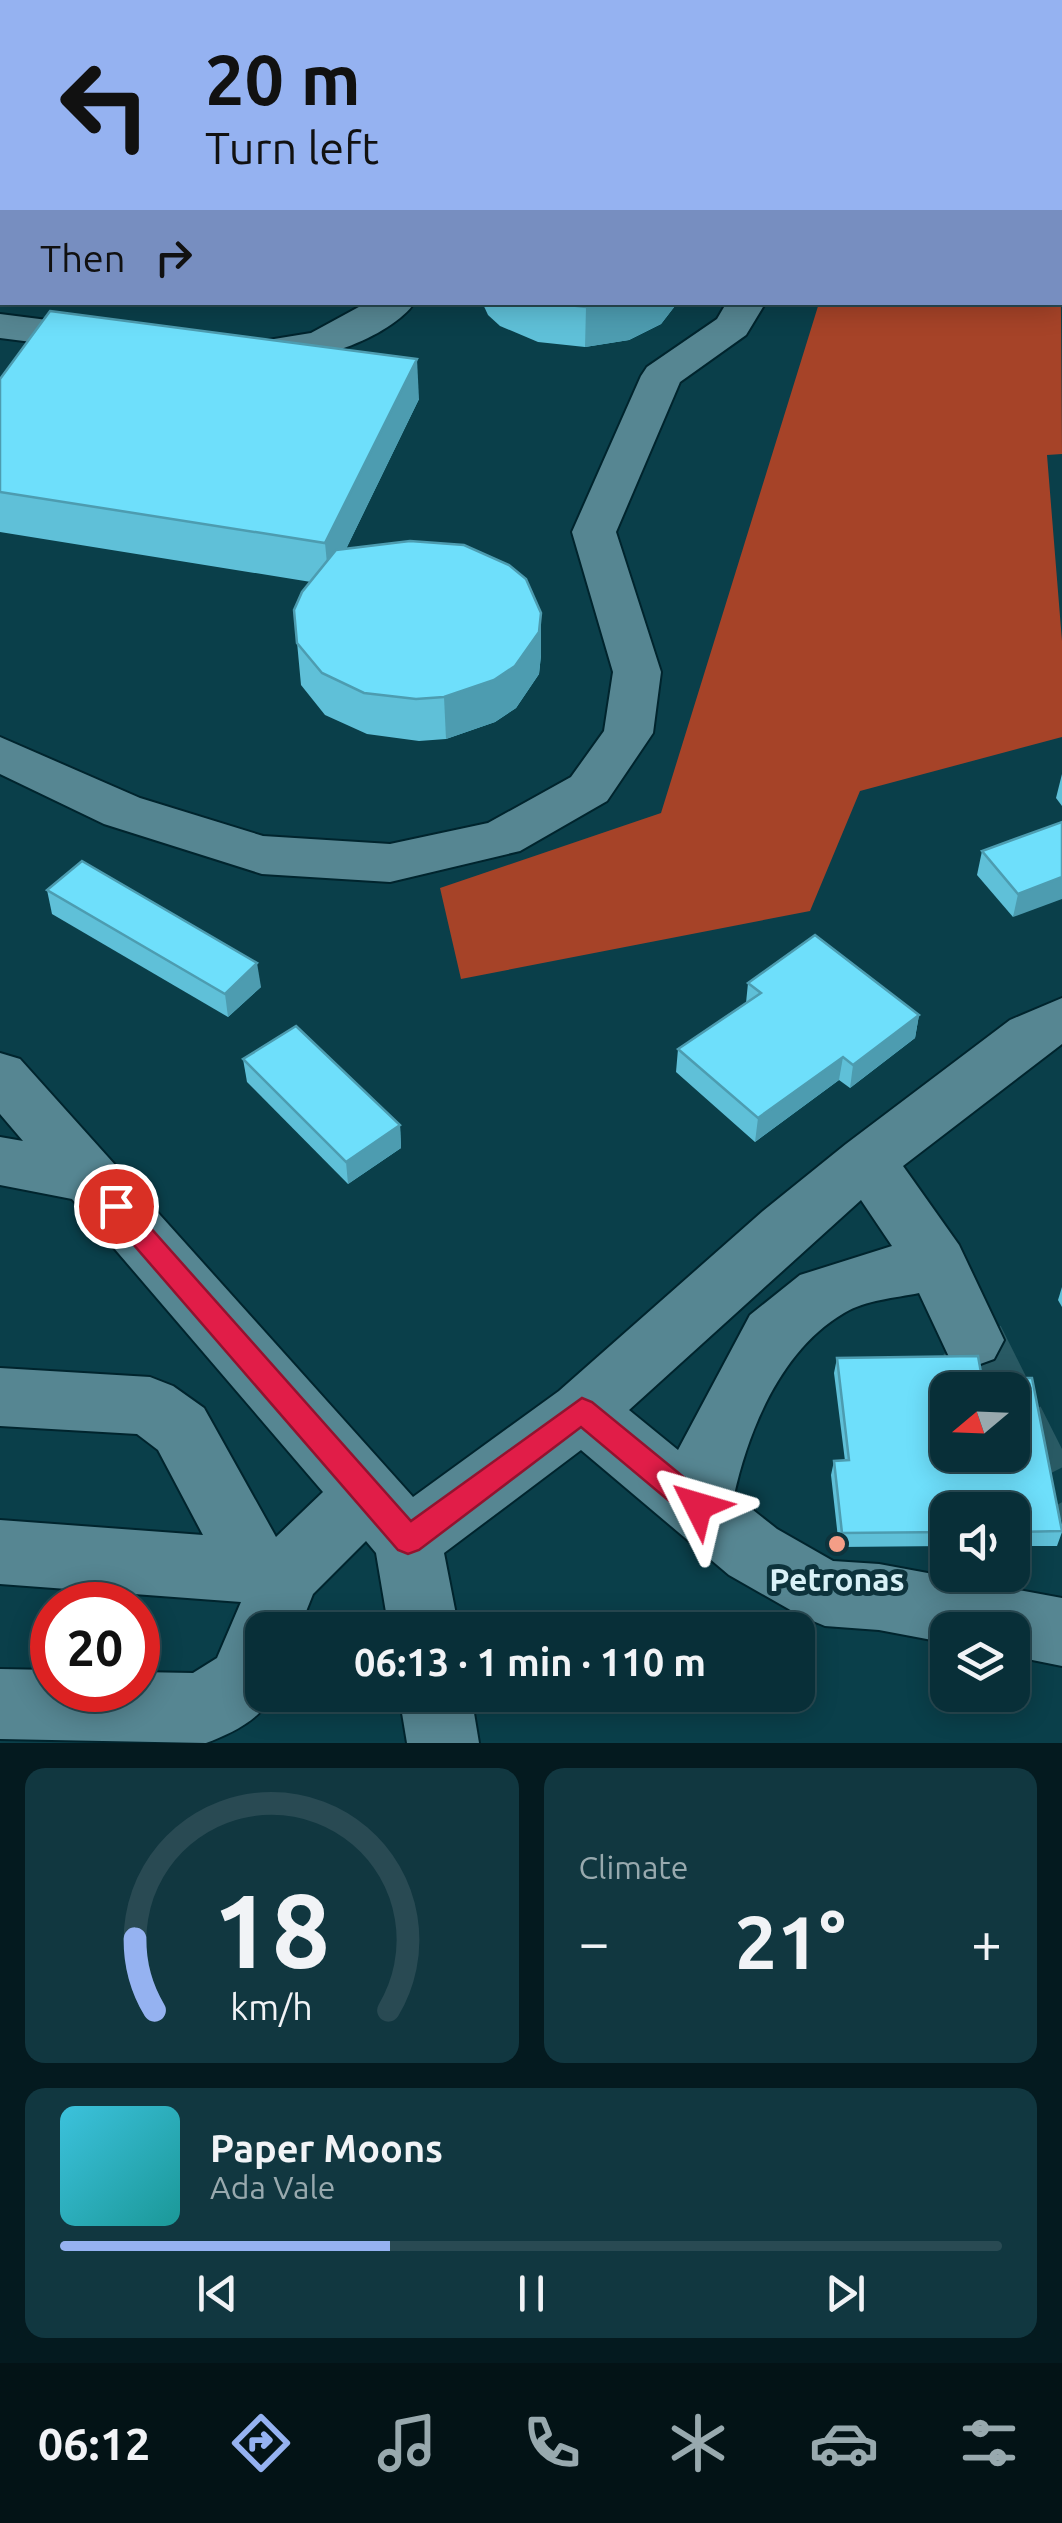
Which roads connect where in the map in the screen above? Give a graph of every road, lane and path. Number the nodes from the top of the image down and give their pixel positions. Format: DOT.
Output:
graph roads {
  1 [pos="391,305"];
  2 [pos="745,305"];
  3 [pos="0,326"];
  4 [pos="138,343"];
  5 [pos="210,354"];
  6 [pos="0,754"];
  7 [pos="1062,1018"];
  8 [pos="0,1075"];
  9 [pos="0,1160"];
  10 [pos="866,1160"];
  11 [pos="91,1178"];
  12 [pos="936,1264"];
  13 [pos="972,1340"];
  14 [pos="0,1397"];
  15 [pos="582,1411"];
  16 [pos="698,1506"];
  17 [pos="388,1516"];
  18 [pos="0,1552"];
  19 [pos="268,1601"];
  20 [pos="418,1612"];
  21 [pos="1062,1632"];
  22 [pos="0,1704"];
  23 [pos="438,1712"];
  24 [pos="443,1743"];
  1 -- 5 [label="street"];
  2 -- 6 [label="street"];
  3 -- 4 [label="street"];
  7 -- 10 [label="street"];
  8 -- 11 [label="street"];
  9 -- 11 [label="street"];
  10 -- 12 [label="street"];
  10 -- 15 [label="street"];
  11 -- 17 [label="street"];
  12 -- 13 [label="street"];
  12 -- 16 [label="street"];
  14 -- 19 [label="street"];
  15 -- 16 [label="street"];
  15 -- 17 [label="street"];
  16 -- 21 [label="street"];
  17 -- 19 [label="street"];
  17 -- 20 [label="street"];
  18 -- 19 [label="street"];
  19 -- 22 [label="street"];
  23 -- 24 [label="street"];
}
